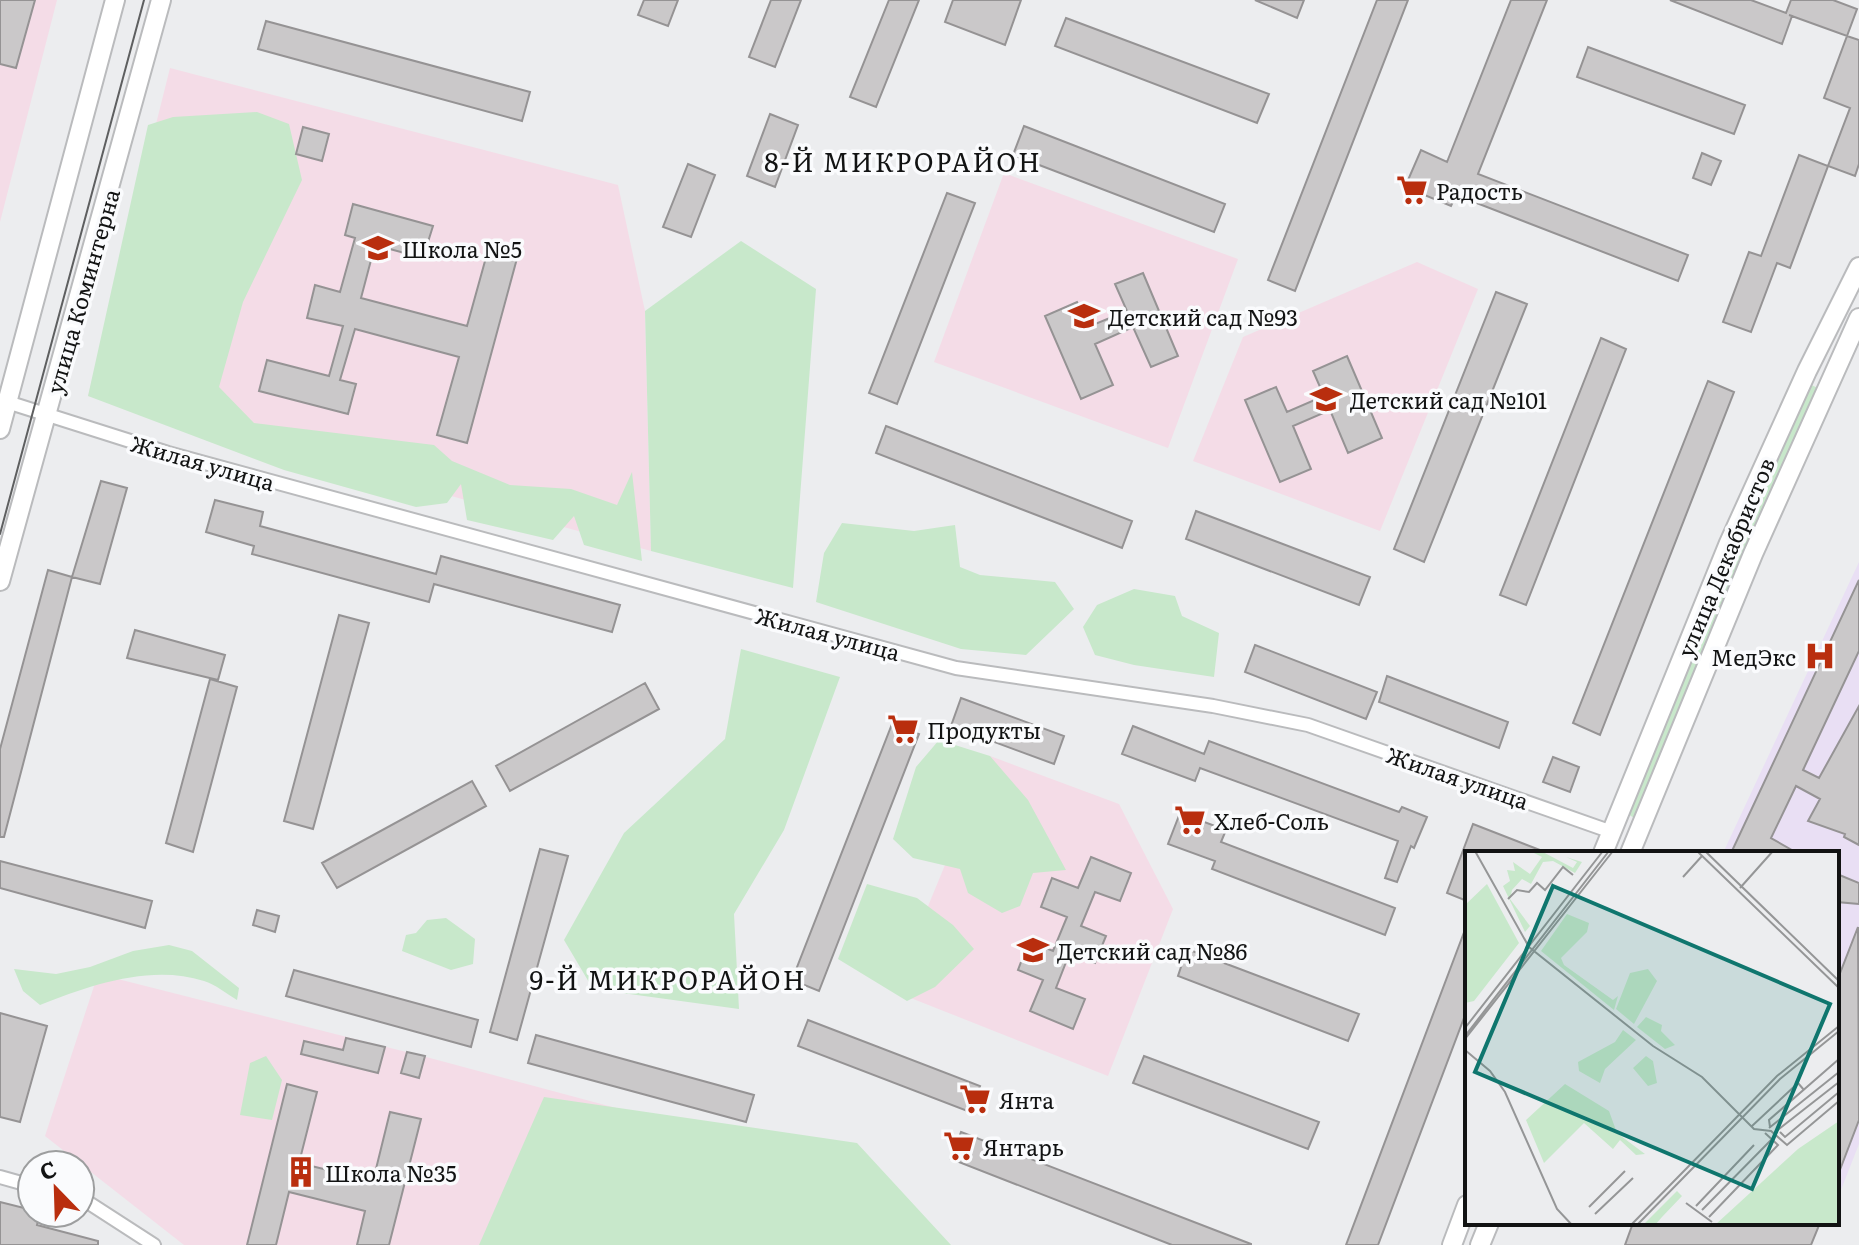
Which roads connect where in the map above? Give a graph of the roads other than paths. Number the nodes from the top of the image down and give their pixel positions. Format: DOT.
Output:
graph roads {
  1 [pos="115,0"];
  2 [pos="161,0"];
  3 [pos="1859,267"];
  4 [pos="1859,318"];
  5 [pos="4,401"];
  6 [pos="46,415"];
  7 [pos="0,429"];
  8 [pos="0,581"];
  9 [pos="1612,832"];
  10 [pos="1604,851"];
  11 [pos="1631,851"];
  12 [pos="96,1208"];
  13 [pos="1465,1210"];
  14 [pos="1488,1225"];
  15 [pos="154,1245"];
  16 [pos="1452,1245"];
  17 [pos="1480,1245"];
  1 -- 5 [label="street, улица Коминтерна"];
  2 -- 6 [label="street, улица Коминтерна"];
  3 -- 9 [label="street, улица Декабристов"];
  4 -- 11 [label="street, улица Декабристов"];
  5 -- 6 [label="street, Жилая улица"];
  5 -- 7 [label="street, улица Коминтерна"];
  6 -- 8 [label="street, улица Коминтерна"];
  6 -- 9 [label="street, Жилая улица"];
  9 -- 10 [label="street, улица Декабристов"];
  12 -- 15 [label="street"];
  13 -- 16 [label="street"];
  14 -- 17 [label="street"];
}
